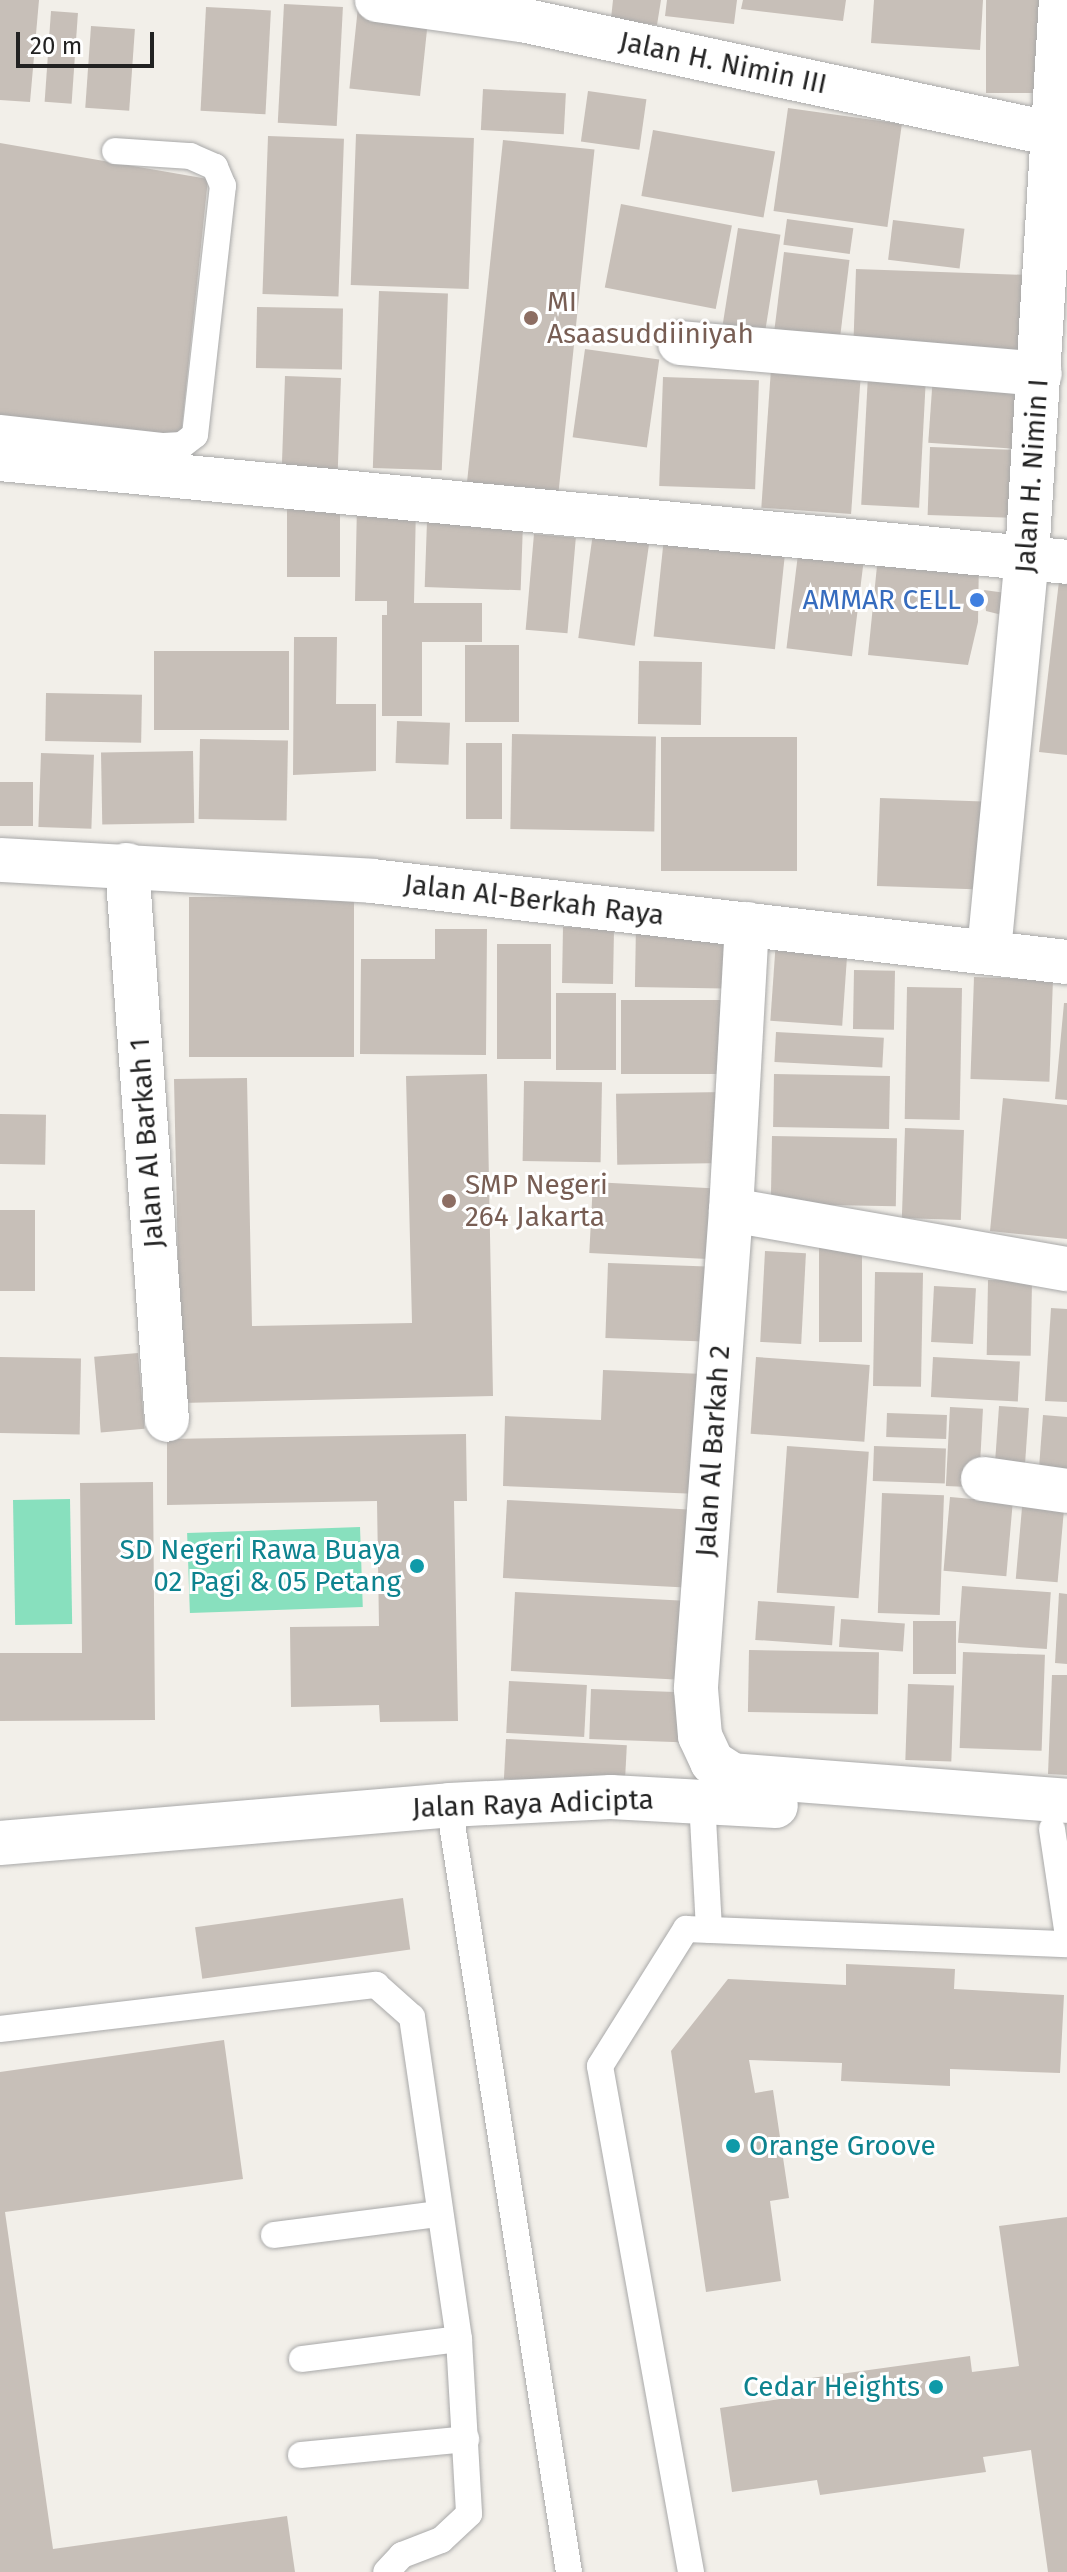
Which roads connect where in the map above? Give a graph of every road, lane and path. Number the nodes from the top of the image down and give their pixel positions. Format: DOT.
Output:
graph roads {
  1 [pos="377,0"];
  2 [pos="1061,0"];
  3 [pos="587,16"];
  4 [pos="1059,136"];
  5 [pos="115,151"];
  6 [pos="680,343"];
  7 [pos="1040,374"];
  8 [pos="0,428"];
  9 [pos="0,459"];
  10 [pos="1047,560"];
  11 [pos="0,860"];
  12 [pos="127,865"];
  13 [pos="746,936"];
  14 [pos="989,951"];
  15 [pos="1067,962"];
  16 [pos="731,1210"];
  17 [pos="1067,1269"];
  18 [pos="167,1420"];
  19 [pos="983,1479"];
  20 [pos="1067,1491"];
  21 [pos="702,1800"];
  22 [pos="449,1805"];
  23 [pos="1062,1820"];
  24 [pos="0,1843"];
  25 [pos="1067,1929"];
  26 [pos="709,1930"];
  27 [pos="1067,1944"];
  28 [pos="0,2029"];
  29 [pos="438,2214"];
  30 [pos="274,2235"];
  31 [pos="459,2339"];
  32 [pos="302,2359"];
  33 [pos="466,2439"];
  34 [pos="301,2455"];
  35 [pos="386,2572"];
  36 [pos="569,2572"];
  37 [pos="691,2572"];
  1 -- 3 [label="street, Jalan H. Nimin III"];
  2 -- 4 [label="street, Jalan H. Nimin I"];
  3 -- 4 [label="street, Jalan H. Nimin III"];
  4 -- 7 [label="street, Jalan H. Nimin I"];
  5 -- 8 [label="lane"];
  6 -- 7 [label="street"];
  7 -- 10 [label="street, Jalan H. Nimin I"];
  9 -- 10 [label="street"];
  10 -- 14 [label="street, Jalan H. Nimin I"];
  11 -- 12 [label="street, Jalan Al-Berkah Raya"];
  12 -- 13 [label="street, Jalan Al-Berkah Raya"];
  12 -- 18 [label="street, Jalan Al Barkah 1"];
  13 -- 14 [label="street, Jalan Al-Berkah Raya"];
  13 -- 16 [label="street, Jalan Al Barkah 2"];
  14 -- 15 [label="street, Jalan Al-Berkah Raya"];
  16 -- 17 [label="street"];
  16 -- 23 [label="street, Jalan Al Barkah 2"];
  19 -- 20 [label="street"];
  21 -- 22 [label="street, Jalan Raya Adicipta"];
  21 -- 23 [label="street, Jalan Raya Adicipta"];
  21 -- 26 [label="lane"];
  22 -- 24 [label="street, Jalan Raya Adicipta"];
  22 -- 36 [label="lane"];
  23 -- 25 [label="lane"];
  26 -- 27 [label="lane"];
  26 -- 37 [label="lane"];
  28 -- 29 [label="lane"];
  29 -- 30 [label="lane"];
  29 -- 31 [label="lane"];
  31 -- 32 [label="lane"];
  31 -- 33 [label="lane"];
  33 -- 34 [label="lane"];
  33 -- 35 [label="lane"];
}
